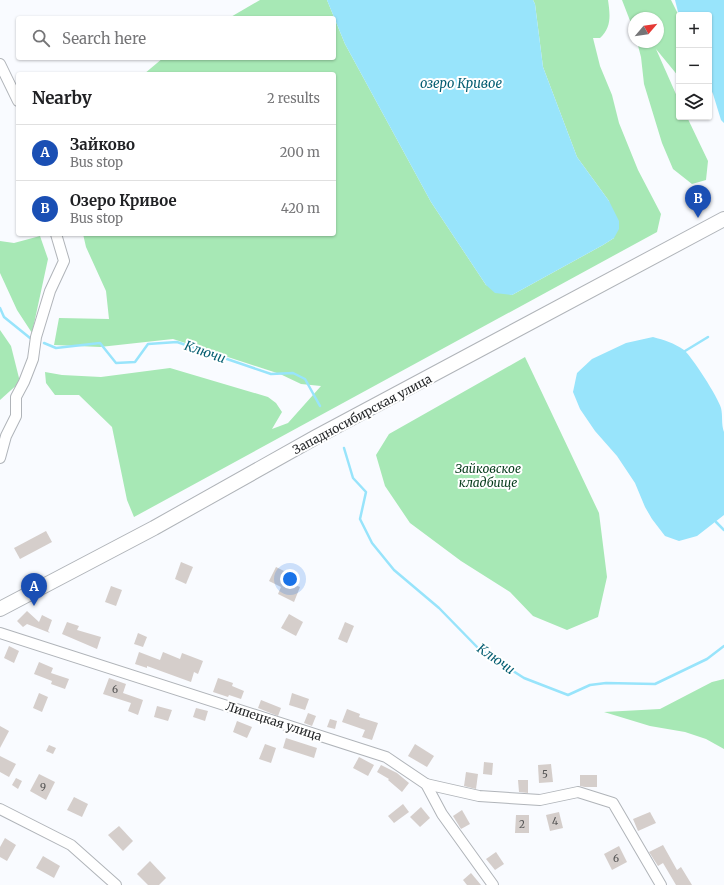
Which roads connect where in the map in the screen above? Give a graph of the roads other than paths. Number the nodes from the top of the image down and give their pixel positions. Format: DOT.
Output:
graph roads {
  1 [pos="0,64"];
  2 [pos="16,97"];
  3 [pos="724,219"];
  4 [pos="57,236"];
  5 [pos="0,458"];
  6 [pos="0,609"];
  7 [pos="0,633"];
  8 [pos="426,784"];
  9 [pos="0,809"];
  10 [pos="110,884"];
  11 [pos="493,885"];
  12 [pos="661,885"];
  1 -- 2 [label="street"];
  3 -- 6 [label="main road, Западносибирская улица"];
  4 -- 5 [label="street"];
  7 -- 8 [label="street, Липецкая улица"];
  8 -- 11 [label="street, Липецкая улица"];
  8 -- 12 [label="street"];
  9 -- 10 [label="street"];
}
